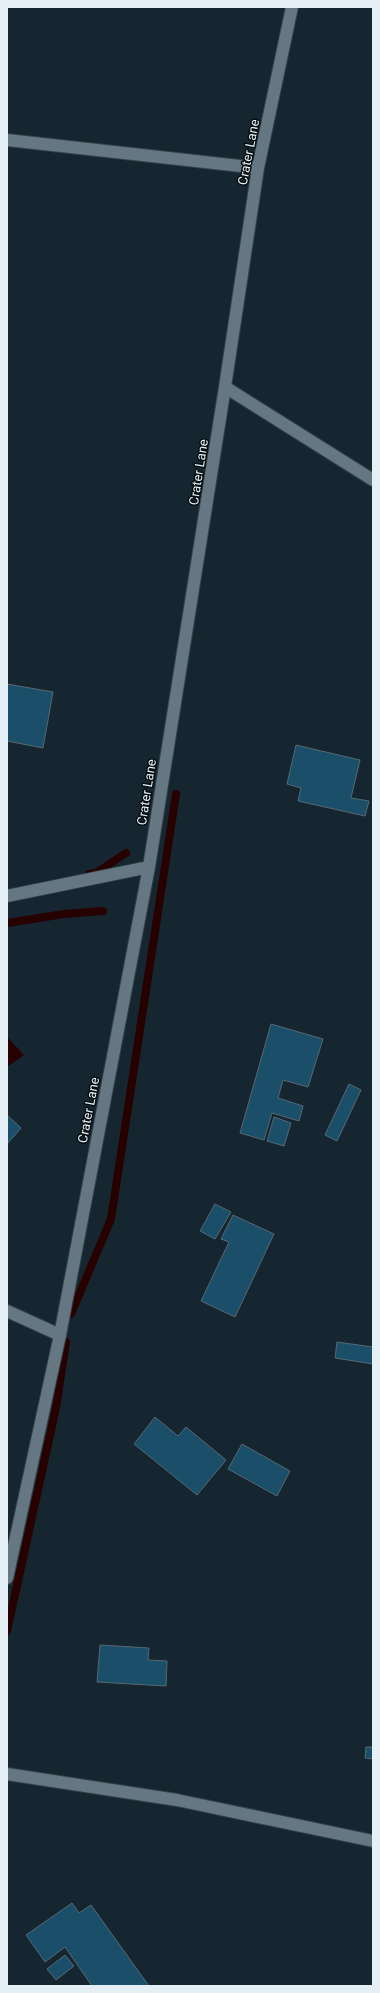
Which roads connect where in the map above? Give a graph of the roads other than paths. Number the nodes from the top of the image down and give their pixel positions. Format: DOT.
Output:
graph roads {
  1 [pos="292,7"];
  2 [pos="7,140"];
  3 [pos="258,168"];
  4 [pos="225,387"];
  5 [pos="373,480"];
  6 [pos="149,867"];
  7 [pos="7,896"];
  8 [pos="7,1311"];
  9 [pos="60,1335"];
  10 [pos="7,1578"];
  11 [pos="7,1774"];
  12 [pos="373,1841"];
  1 -- 3 [label="street, Crater Lane"];
  2 -- 3 [label="street"];
  3 -- 4 [label="street, Crater Lane"];
  4 -- 5 [label="street"];
  4 -- 6 [label="street, Crater Lane"];
  6 -- 7 [label="street"];
  6 -- 9 [label="street, Crater Lane"];
  8 -- 9 [label="street"];
  9 -- 10 [label="street, Crater Lane"];
  11 -- 12 [label="street"];
}
